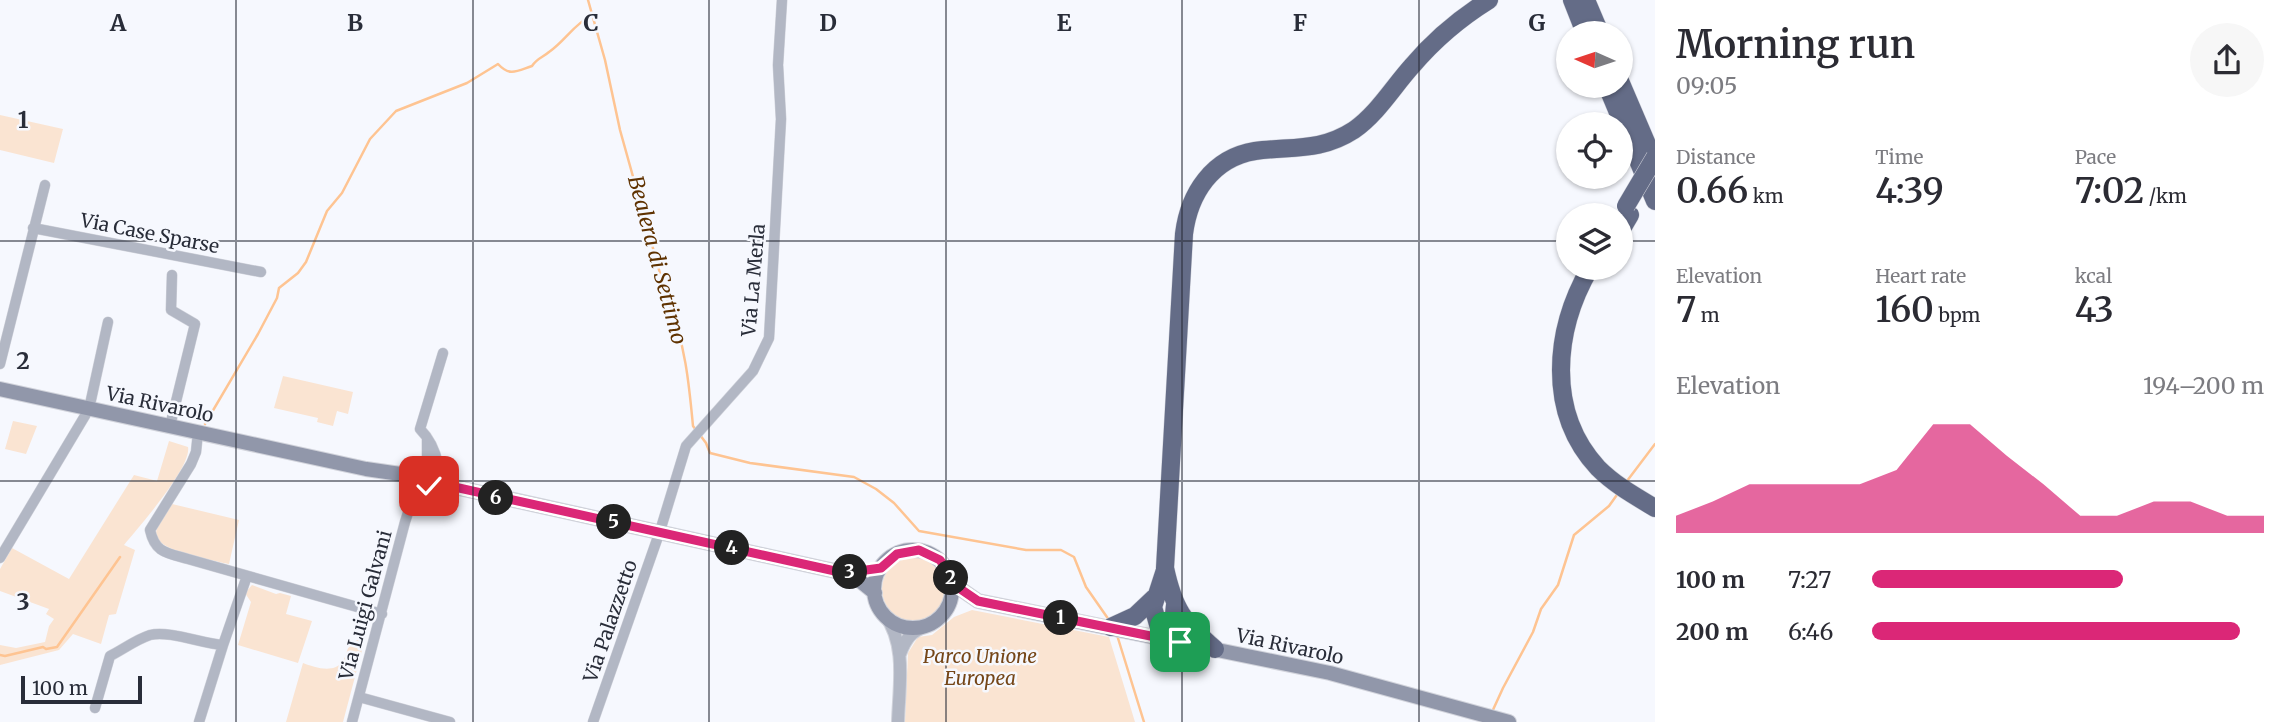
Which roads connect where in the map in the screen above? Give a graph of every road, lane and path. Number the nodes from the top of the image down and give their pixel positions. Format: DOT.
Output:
graph roads {
  1 [pos="782,0"];
  2 [pos="1489,0"];
  3 [pos="1572,0"];
  4 [pos="1586,0"];
  5 [pos="1580,21"];
  6 [pos="1595,21"];
  7 [pos="1612,98"];
  8 [pos="1627,98"];
  9 [pos="1655,157"];
  10 [pos="1655,163"];
  11 [pos="1655,173"];
  12 [pos="45,185"];
  13 [pos="1655,201"];
  14 [pos="1631,203"];
  15 [pos="1633,203"];
  16 [pos="33,228"];
  17 [pos="174,266"];
  18 [pos="261,272"];
  19 [pos="1584,280"];
  20 [pos="1593,280"];
  21 [pos="108,322"];
  22 [pos="443,353"];
  23 [pos="0,364"];
  24 [pos="0,389"];
  25 [pos="89,409"];
  26 [pos="170,426"];
  27 [pos="198,432"];
  28 [pos="431,476"];
  29 [pos="1625,485"];
  30 [pos="1655,495"];
  31 [pos="1655,508"];
  32 [pos="660,531"];
  33 [pos="0,558"];
  34 [pos="881,568"];
  35 [pos="1165,568"];
  36 [pos="844,573"];
  37 [pos="247,576"];
  38 [pos="951,579"];
  39 [pos="875,593"];
  40 [pos="1154,598"];
  41 [pos="978,601"];
  42 [pos="1175,605"];
  43 [pos="946,610"];
  44 [pos="382,614"];
  45 [pos="885,615"];
  46 [pos="927,625"];
  47 [pos="1113,627"];
  48 [pos="1162,638"];
  49 [pos="223,645"];
  50 [pos="1215,649"];
  51 [pos="900,654"];
  52 [pos="359,697"];
  53 [pos="95,708"];
  54 [pos="1505,721"];
  55 [pos="199,722"];
  56 [pos="352,722"];
  57 [pos="450,722"];
  58 [pos="593,722"];
  59 [pos="898,722"];
  1 -- 32 [label="street, Via La Merla"];
  2 -- 35 [label="highway"];
  3 -- 5 [label="highway"];
  4 -- 6 [label="highway"];
  7 -- 13 [label="highway"];
  8 -- 10 [label="highway"];
  9 -- 14 [label="highway, bridge"];
  11 -- 15 [label="highway"];
  12 -- 16 [label="street"];
  16 -- 17 [label="street, Via Case Sparse"];
  16 -- 23 [label="street"];
  17 -- 18 [label="street, Via Case Sparse"];
  17 -- 26 [label="street"];
  19 -- 29 [label="highway"];
  20 -- 29 [label="highway"];
  21 -- 25 [label="street"];
  22 -- 28 [label="street"];
  24 -- 25 [label="main road"];
  25 -- 26 [label="main road, Via Rivarolo"];
  25 -- 33 [label="street, Via Rivarolo"];
  26 -- 27 [label="main road, Via Rivarolo"];
  27 -- 28 [label="main road, Via Rivarolo"];
  27 -- 37 [label="street"];
  28 -- 32 [label="main road"];
  28 -- 44 [label="street, Via Luigi Galvani"];
  29 -- 30 [label="highway"];
  29 -- 31 [label="highway"];
  32 -- 36 [label="main road"];
  32 -- 58 [label="street, Via Palazzetto"];
  34 -- 36 [label="main road"];
  34 -- 38 [label="main road"];
  34 -- 39 [label="main road"];
  35 -- 40 [label="highway"];
  35 -- 42 [label="highway"];
  36 -- 39 [label="main road"];
  37 -- 44 [label="street"];
  37 -- 49 [label="street"];
  38 -- 41 [label="main road, Via Rivarolo"];
  38 -- 43 [label="main road"];
  39 -- 45 [label="main road"];
  40 -- 47 [label="highway"];
  40 -- 48 [label="highway"];
  41 -- 43 [label="main road, Via Rivarolo"];
  41 -- 47 [label="main road, Via Rivarolo"];
  42 -- 48 [label="highway"];
  42 -- 50 [label="highway"];
  43 -- 46 [label="main road"];
  44 -- 52 [label="street, Via Luigi Galvani"];
  45 -- 46 [label="main road"];
  45 -- 51 [label="street"];
  46 -- 51 [label="street"];
  47 -- 48 [label="main road, Via Rivarolo"];
  48 -- 50 [label="main road, Via Rivarolo"];
  49 -- 53 [label="street"];
  49 -- 55 [label="street"];
  50 -- 54 [label="main road, Via Rivarolo"];
  51 -- 59 [label="street"];
  52 -- 56 [label="street, Via Luigi Galvani"];
  52 -- 57 [label="street"];
}
